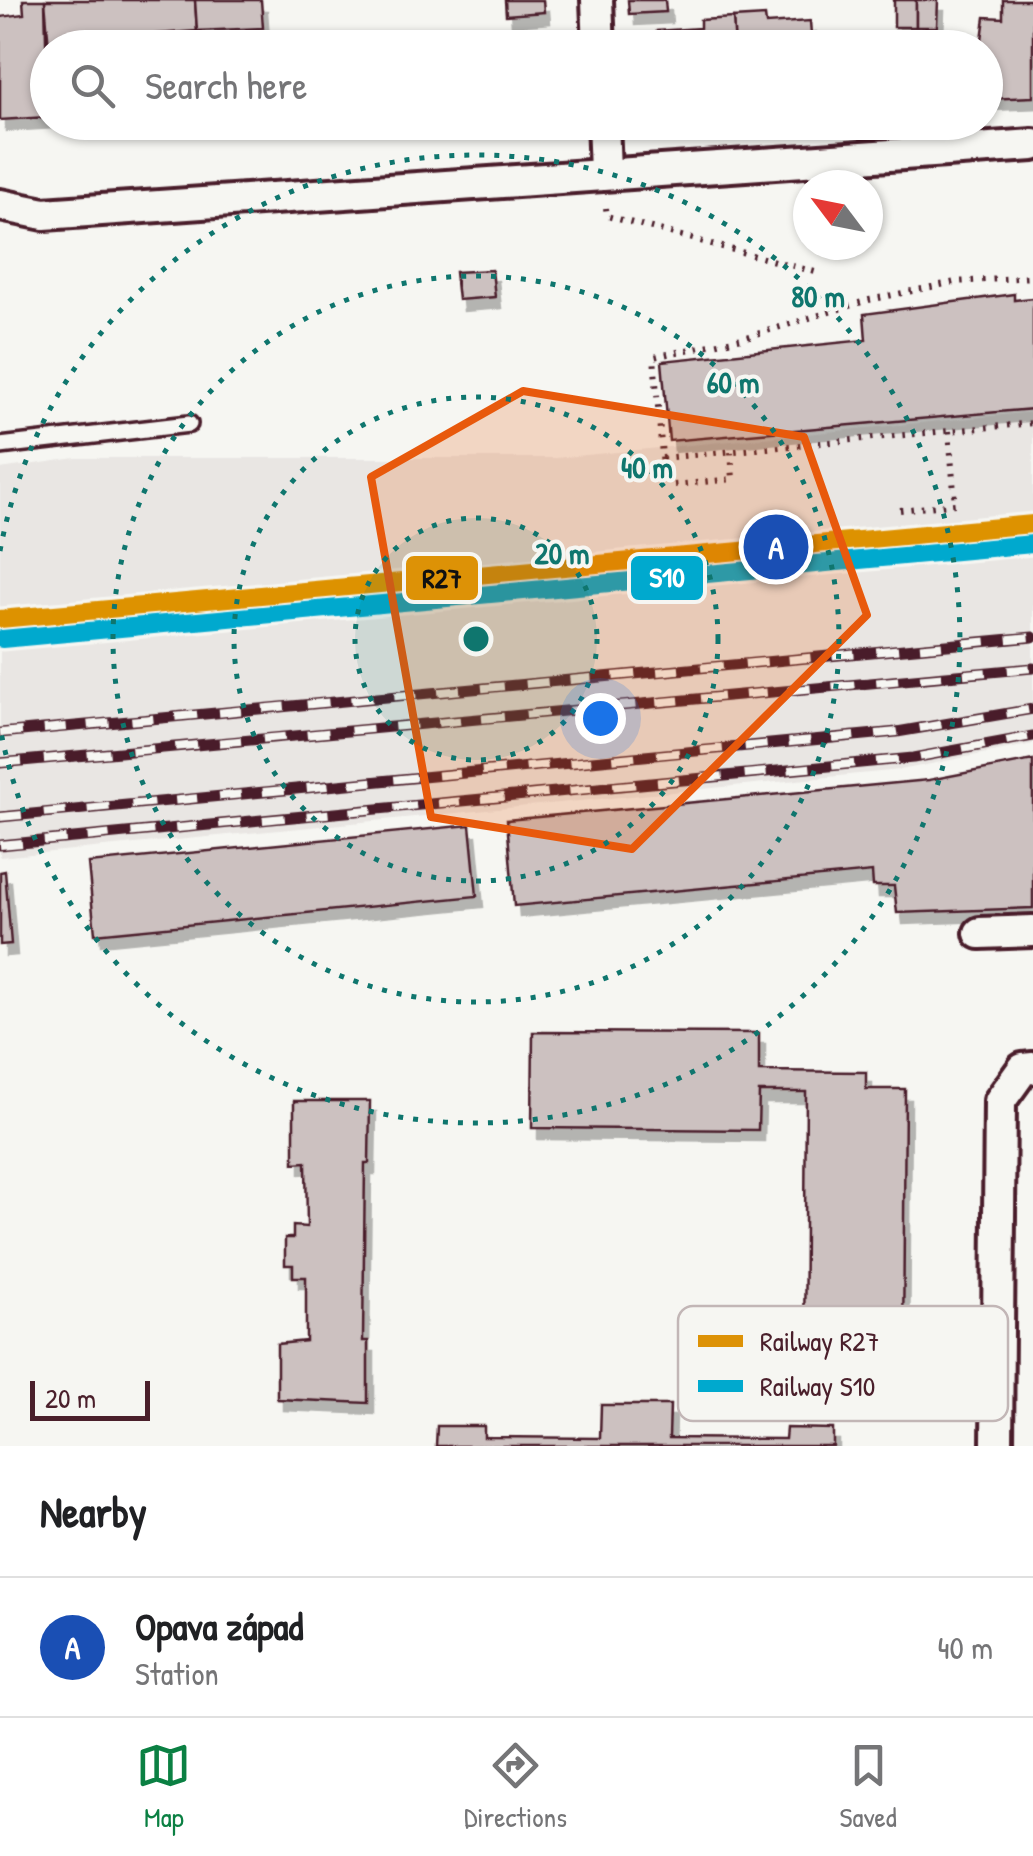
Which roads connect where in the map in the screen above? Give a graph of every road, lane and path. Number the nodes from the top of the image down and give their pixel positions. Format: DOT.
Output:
graph roads {
  1 [pos="597,0"];
  2 [pos="598,30"];
  3 [pos="603,140"];
  4 [pos="1033,144"];
  5 [pos="604,172"];
  6 [pos="0,205"];
  7 [pos="818,273"];
  8 [pos="1033,278"];
  9 [pos="1033,423"];
  10 [pos="189,424"];
  11 [pos="949,431"];
  12 [pos="0,446"];
  13 [pos="732,452"];
  14 [pos="662,458"];
  15 [pos="664,480"];
  16 [pos="674,485"];
  17 [pos="900,510"];
  18 [pos="1033,931"];
  19 [pos="980,934"];
  20 [pos="1033,1068"];
  21 [pos="998,1306"];
  22 [pos="997,1421"];
  23 [pos="997,1446"];
  1 -- 2 [label="street"];
  3 -- 5 [label="street"];
  4 -- 5 [label="street"];
  5 -- 6 [label="street"];
  5 -- 7 [label="path"];
  8 -- 14 [label="path"];
  9 -- 11 [label="path"];
  10 -- 12 [label="lane"];
  11 -- 13 [label="path"];
  11 -- 17 [label="path"];
  13 -- 14 [label="path"];
  13 -- 16 [label="path"];
  14 -- 15 [label="path"];
  18 -- 19 [label="street"];
  20 -- 21 [label="street"];
  22 -- 23 [label="street"];
}
